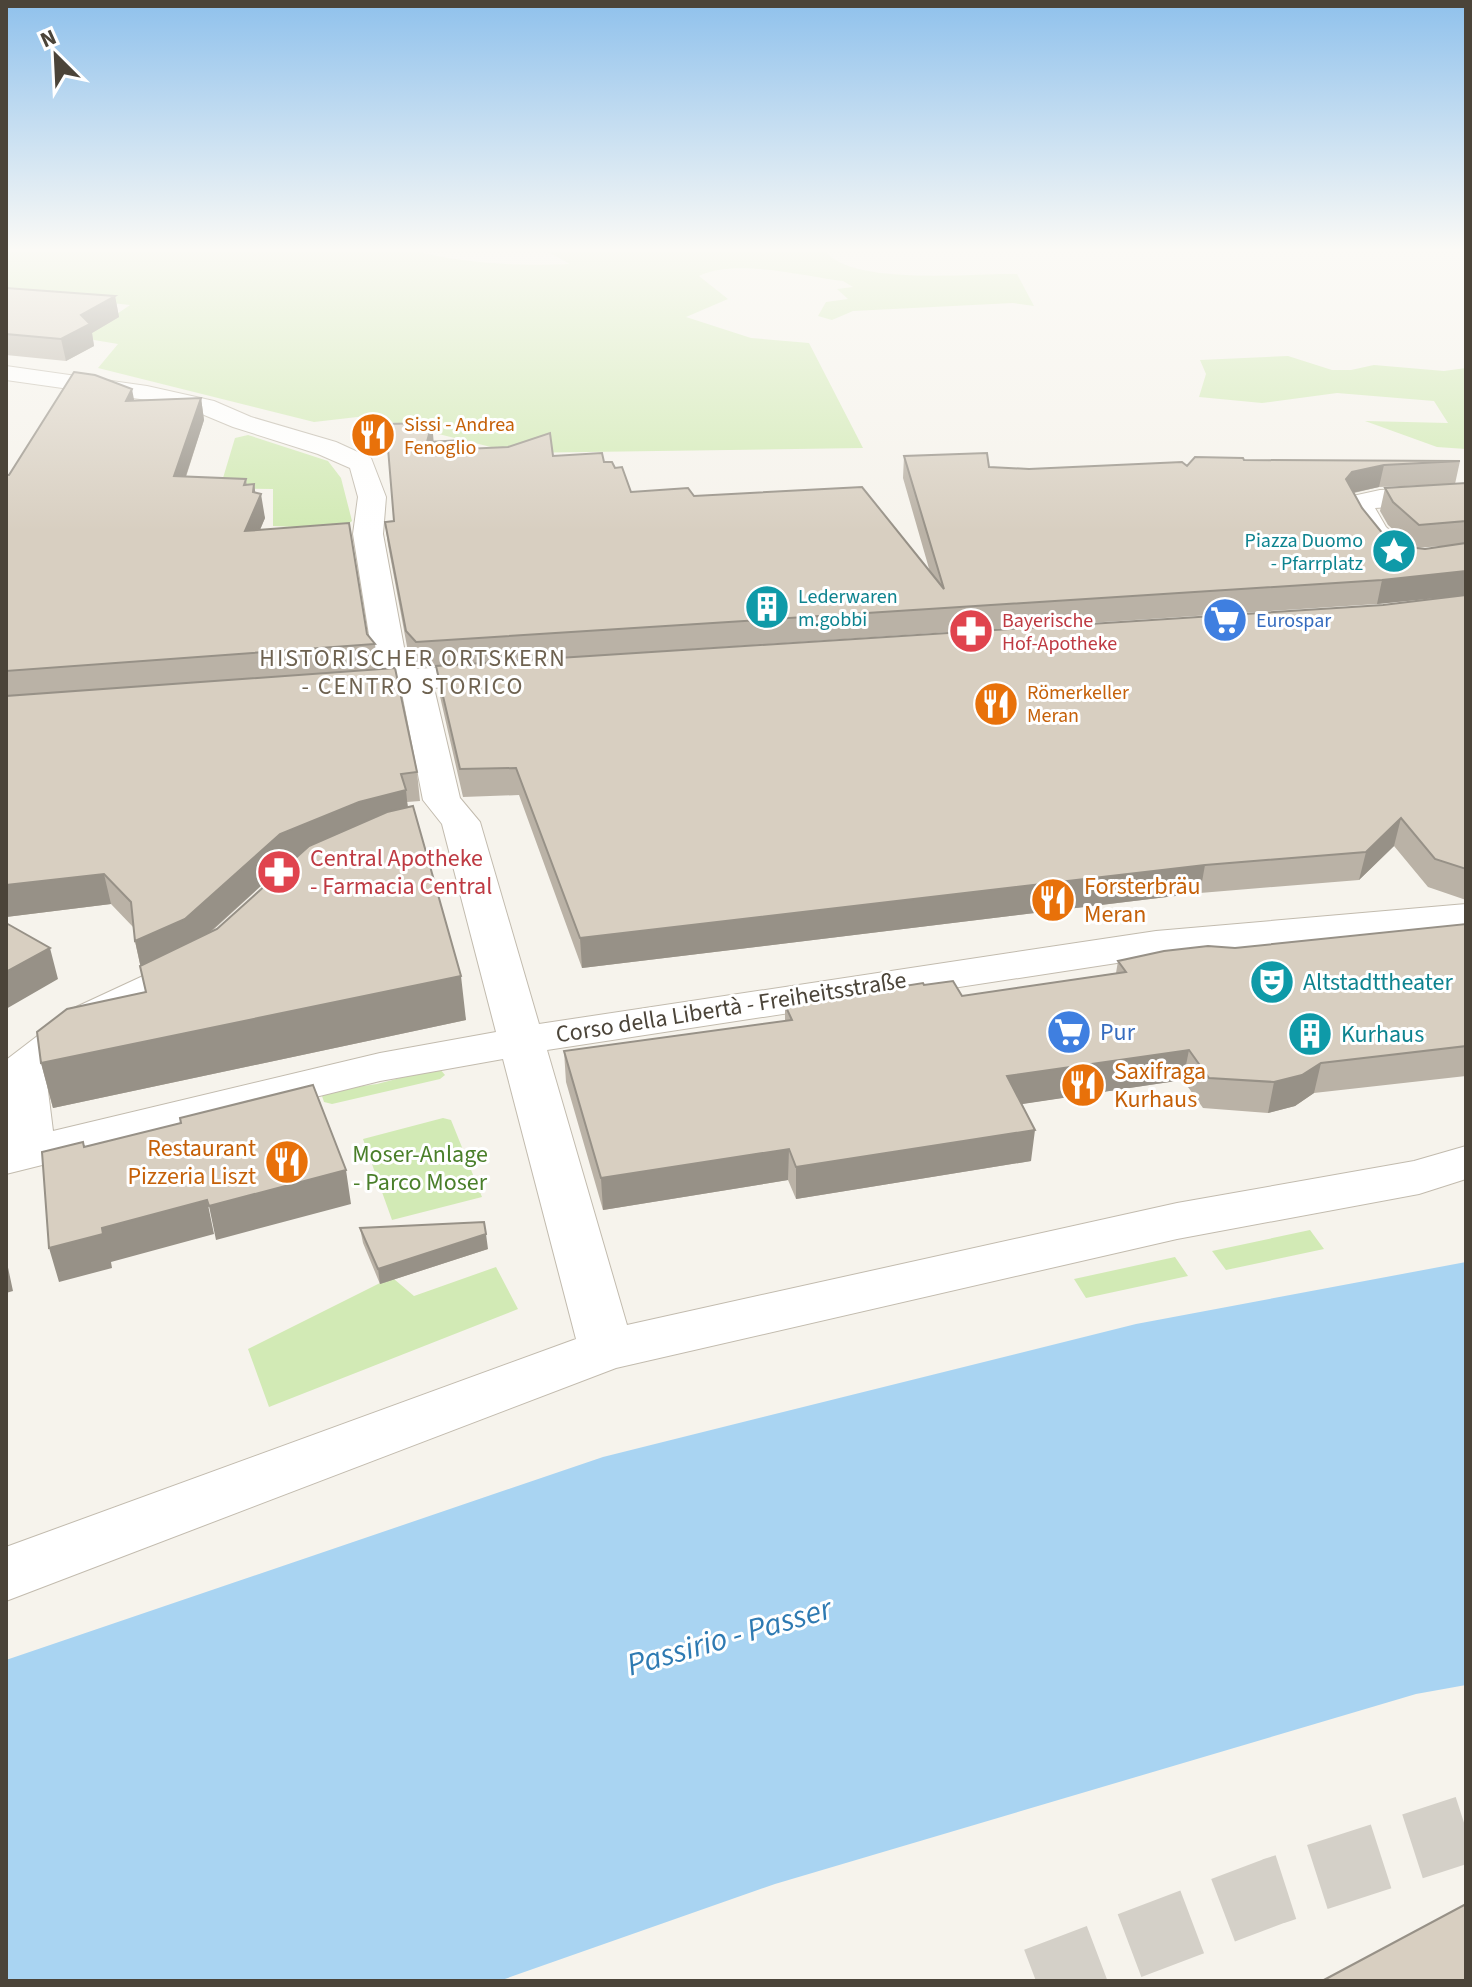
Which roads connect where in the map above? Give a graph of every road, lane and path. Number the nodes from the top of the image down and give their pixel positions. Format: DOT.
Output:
graph roads {
  1 [pos="6,373"];
  2 [pos="1466,494"];
  3 [pos="1466,555"];
  4 [pos="531,671"];
  5 [pos="409,680"];
  6 [pos="313,687"];
  7 [pos="461,822"];
  8 [pos="420,832"];
  9 [pos="1466,916"];
  10 [pos="231,940"];
  11 [pos="523,1041"];
  12 [pos="18,1155"];
  13 [pos="1466,1162"];
  14 [pos="607,1350"];
  15 [pos="6,1575"];
  1 -- 5 [label="street"];
  2 -- 3 [label="street"];
  4 -- 5 [label="street"];
  5 -- 6 [label="street"];
  5 -- 7 [label="street"];
  7 -- 8 [label="street"];
  7 -- 11 [label="street"];
  9 -- 11 [label="street, Corso della Libertà - Freiheitsstraße"];
  10 -- 12 [label="street"];
  11 -- 12 [label="street, Corso della Libertà - Freiheitsstraße"];
  11 -- 14 [label="street"];
  13 -- 14 [label="street"];
  14 -- 15 [label="street"];
}
